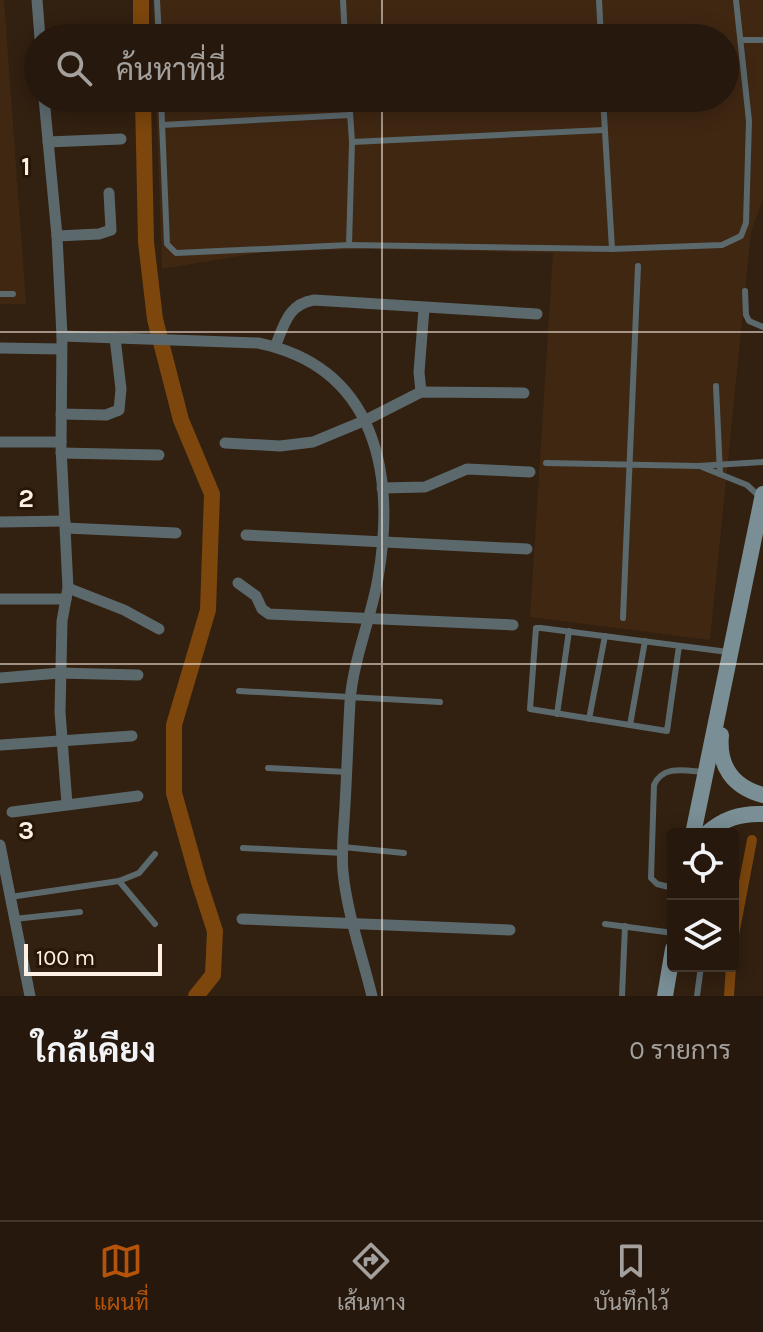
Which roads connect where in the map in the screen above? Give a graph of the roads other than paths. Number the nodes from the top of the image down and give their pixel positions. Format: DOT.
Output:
graph roads {
  1 [pos="37,0"];
  2 [pos="157,0"];
  3 [pos="343,0"];
  4 [pos="599,0"];
  5 [pos="736,0"];
  6 [pos="39,24"];
  7 [pos="158,24"];
  8 [pos="344,24"];
  9 [pos="600,24"];
  10 [pos="741,40"];
  11 [pos="763,40"];
  12 [pos="45,112"];
  13 [pos="162,112"];
  14 [pos="350,112"];
  15 [pos="603,112"];
  16 [pos="350,115"];
  17 [pos="162,125"];
  18 [pos="604,130"];
  19 [pos="121,139"];
  20 [pos="48,142"];
  21 [pos="352,142"];
  22 [pos="109,193"];
  23 [pos="57,236"];
  24 [pos="349,245"];
  25 [pos="612,249"];
  26 [pos="638,266"];
  27 [pos="745,291"];
  28 [pos="0,294"];
  29 [pos="13,294"];
  30 [pos="424,309"];
  31 [pos="537,314"];
  32 [pos="763,327"];
  33 [pos="62,336"];
  34 [pos="115,338"];
  35 [pos="275,347"];
  36 [pos="0,348"];
  37 [pos="61,349"];
  38 [pos="716,386"];
  39 [pos="421,392"];
  40 [pos="524,393"];
  41 [pos="61,414"];
  42 [pos="366,420"];
  43 [pos="0,442"];
  44 [pos="225,443"];
  45 [pos="61,448"];
  46 [pos="159,455"];
  47 [pos="763,462"];
  48 [pos="546,463"];
  49 [pos="718,463"];
  50 [pos="629,464"];
  51 [pos="698,466"];
  52 [pos="530,472"];
  53 [pos="720,474"];
  54 [pos="382,488"];
  55 [pos="763,496"];
  56 [pos="0,522"];
  57 [pos="66,524"];
  58 [pos="176,533"];
  59 [pos="246,535"];
  60 [pos="382,542"];
  61 [pos="527,549"];
  62 [pos="238,583"];
  63 [pos="67,594"];
  64 [pos="0,599"];
  65 [pos="369,618"];
  66 [pos="623,618"];
  67 [pos="513,625"];
  68 [pos="159,629"];
  69 [pos="569,631"];
  70 [pos="605,636"];
  71 [pos="645,641"];
  72 [pos="679,646"];
  73 [pos="732,652"];
  74 [pos="728,672"];
  75 [pos="60,673"];
  76 [pos="138,675"];
  77 [pos="0,678"];
  78 [pos="239,691"];
  79 [pos="351,698"];
  80 [pos="440,702"];
  81 [pos="557,714"];
  82 [pos="589,719"];
  83 [pos="630,725"];
  84 [pos="132,736"];
  85 [pos="62,741"];
  86 [pos="1,745"];
  87 [pos="268,768"];
  88 [pos="347,772"];
  89 [pos="705,772"];
  90 [pos="763,795"];
  91 [pos="138,796"];
  92 [pos="67,804"];
  93 [pos="12,812"];
  94 [pos="763,814"];
  95 [pos="694,828"];
  96 [pos="714,828"];
  97 [pos="0,845"];
  98 [pos="243,848"];
  99 [pos="343,850"];
  100 [pos="404,853"];
  101 [pos="155,854"];
  102 [pos="119,881"];
  103 [pos="667,886"];
  104 [pos="10,897"];
  105 [pos="80,912"];
  106 [pos="14,919"];
  107 [pos="242,919"];
  108 [pos="155,924"];
  109 [pos="605,924"];
  110 [pos="354,926"];
  111 [pos="625,926"];
  112 [pos="510,930"];
  113 [pos="667,932"];
  114 [pos="669,972"];
  115 [pos="700,972"];
  116 [pos="30,996"];
  117 [pos="372,996"];
  118 [pos="622,996"];
  119 [pos="665,996"];
  120 [pos="697,996"];
  1 -- 6 [label="street"];
  2 -- 7 [label="lane"];
  3 -- 8 [label="lane"];
  4 -- 9 [label="lane"];
  5 -- 10 [label="lane"];
  10 -- 11 [label="lane"];
  10 -- 25 [label="lane"];
  12 -- 20 [label="street"];
  13 -- 17 [label="lane"];
  14 -- 16 [label="lane"];
  15 -- 18 [label="lane"];
  16 -- 17 [label="lane"];
  16 -- 21 [label="lane"];
  17 -- 24 [label="lane"];
  18 -- 21 [label="lane"];
  18 -- 25 [label="lane"];
  19 -- 20 [label="street"];
  20 -- 23 [label="street"];
  21 -- 24 [label="lane"];
  22 -- 23 [label="street"];
  23 -- 33 [label="street"];
  24 -- 25 [label="lane"];
  26 -- 50 [label="lane"];
  27 -- 32 [label="lane"];
  28 -- 29 [label="lane"];
  30 -- 31 [label="street"];
  30 -- 35 [label="street"];
  30 -- 39 [label="street"];
  33 -- 34 [label="street"];
  33 -- 37 [label="street"];
  34 -- 35 [label="street"];
  34 -- 41 [label="street"];
  35 -- 42 [label="street"];
  36 -- 37 [label="street"];
  37 -- 41 [label="street"];
  38 -- 49 [label="lane"];
  39 -- 40 [label="street"];
  39 -- 42 [label="street"];
  41 -- 45 [label="street"];
  42 -- 44 [label="street"];
  42 -- 54 [label="street"];
  43 -- 45 [label="street"];
  45 -- 46 [label="street"];
  45 -- 57 [label="street"];
  47 -- 49 [label="lane"];
  48 -- 50 [label="lane"];
  49 -- 51 [label="lane"];
  49 -- 53 [label="lane"];
  50 -- 51 [label="lane"];
  50 -- 66 [label="lane"];
  51 -- 53 [label="lane"];
  52 -- 54 [label="street"];
  53 -- 55 [label="lane"];
  54 -- 60 [label="street"];
  55 -- 73 [label="main road"];
  56 -- 57 [label="street"];
  57 -- 58 [label="street"];
  57 -- 63 [label="street"];
  59 -- 60 [label="street"];
  60 -- 61 [label="street"];
  60 -- 65 [label="street"];
  62 -- 65 [label="street"];
  63 -- 64 [label="street"];
  63 -- 68 [label="street"];
  63 -- 75 [label="street"];
  65 -- 67 [label="street"];
  65 -- 79 [label="street"];
  69 -- 70 [label="lane"];
  69 -- 81 [label="lane"];
  69 -- 81 [label="lane"];
  70 -- 71 [label="lane"];
  70 -- 82 [label="lane"];
  71 -- 72 [label="lane"];
  71 -- 83 [label="lane"];
  72 -- 73 [label="lane"];
  72 -- 83 [label="lane"];
  73 -- 74 [label="main road"];
  74 -- 89 [label="main road"];
  74 -- 90 [label="main road"];
  75 -- 76 [label="street"];
  75 -- 77 [label="street"];
  75 -- 85 [label="street"];
  78 -- 79 [label="lane"];
  79 -- 80 [label="lane"];
  79 -- 88 [label="street"];
  81 -- 82 [label="lane"];
  82 -- 83 [label="lane"];
  84 -- 85 [label="street"];
  85 -- 86 [label="street"];
  85 -- 92 [label="street"];
  87 -- 88 [label="lane"];
  88 -- 99 [label="street"];
  89 -- 95 [label="main road"];
  89 -- 103 [label="lane"];
  91 -- 92 [label="street"];
  92 -- 93 [label="street"];
  94 -- 96 [label="main road"];
  97 -- 104 [label="street"];
  98 -- 99 [label="lane"];
  99 -- 100 [label="lane"];
  99 -- 110 [label="street"];
  101 -- 102 [label="lane"];
  102 -- 104 [label="lane"];
  102 -- 108 [label="lane"];
  104 -- 106 [label="street"];
  105 -- 106 [label="lane"];
  106 -- 116 [label="street"];
  107 -- 110 [label="street"];
  109 -- 111 [label="lane"];
  110 -- 112 [label="street"];
  110 -- 117 [label="street"];
  111 -- 113 [label="lane"];
  111 -- 118 [label="lane"];
  114 -- 119 [label="main road"];
  115 -- 120 [label="lane"];
}
